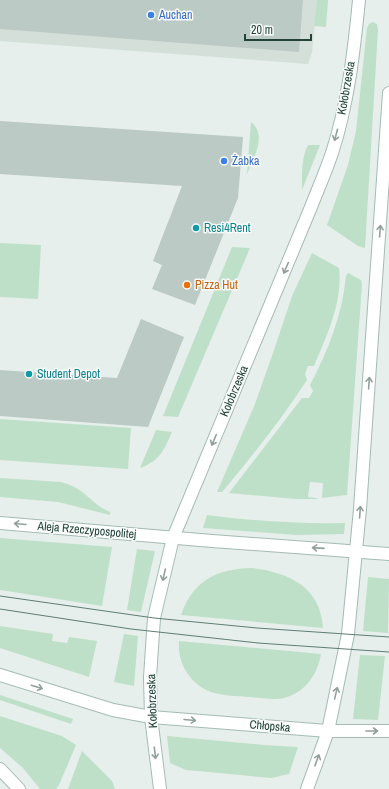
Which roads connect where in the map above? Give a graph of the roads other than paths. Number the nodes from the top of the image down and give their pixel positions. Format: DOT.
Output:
graph roads {
  1 [pos="359,0"];
  2 [pos="389,92"];
  3 [pos="387,142"];
  4 [pos="0,522"];
  5 [pos="173,538"];
  6 [pos="357,551"];
  7 [pos="389,554"];
  8 [pos="0,675"];
  9 [pos="151,717"];
  10 [pos="328,731"];
  11 [pos="389,731"];
  12 [pos="0,769"];
  13 [pos="19,789"];
  14 [pos="160,789"];
  15 [pos="307,789"];
  1 -- 5 [label="main road, Kołobrzeska, one-way"];
  2 -- 3 [label="main road"];
  6 -- 3 [label="main road, one-way"];
  5 -- 4 [label="main road, Aleja Rzeczypospolitej, one-way"];
  6 -- 5 [label="main road, one-way"];
  5 -- 9 [label="main road, Kołobrzeska, one-way"];
  6 -- 7 [label="main road"];
  10 -- 6 [label="main road, one-way"];
  8 -- 9 [label="main road, one-way"];
  9 -- 10 [label="main road, Chłopska, one-way"];
  9 -- 14 [label="main road, Kołobrzeska, one-way"];
  10 -- 11 [label="main road, Chłopska, one-way"];
  15 -- 10 [label="main road, one-way"];
  12 -- 13 [label="main road"];
}
